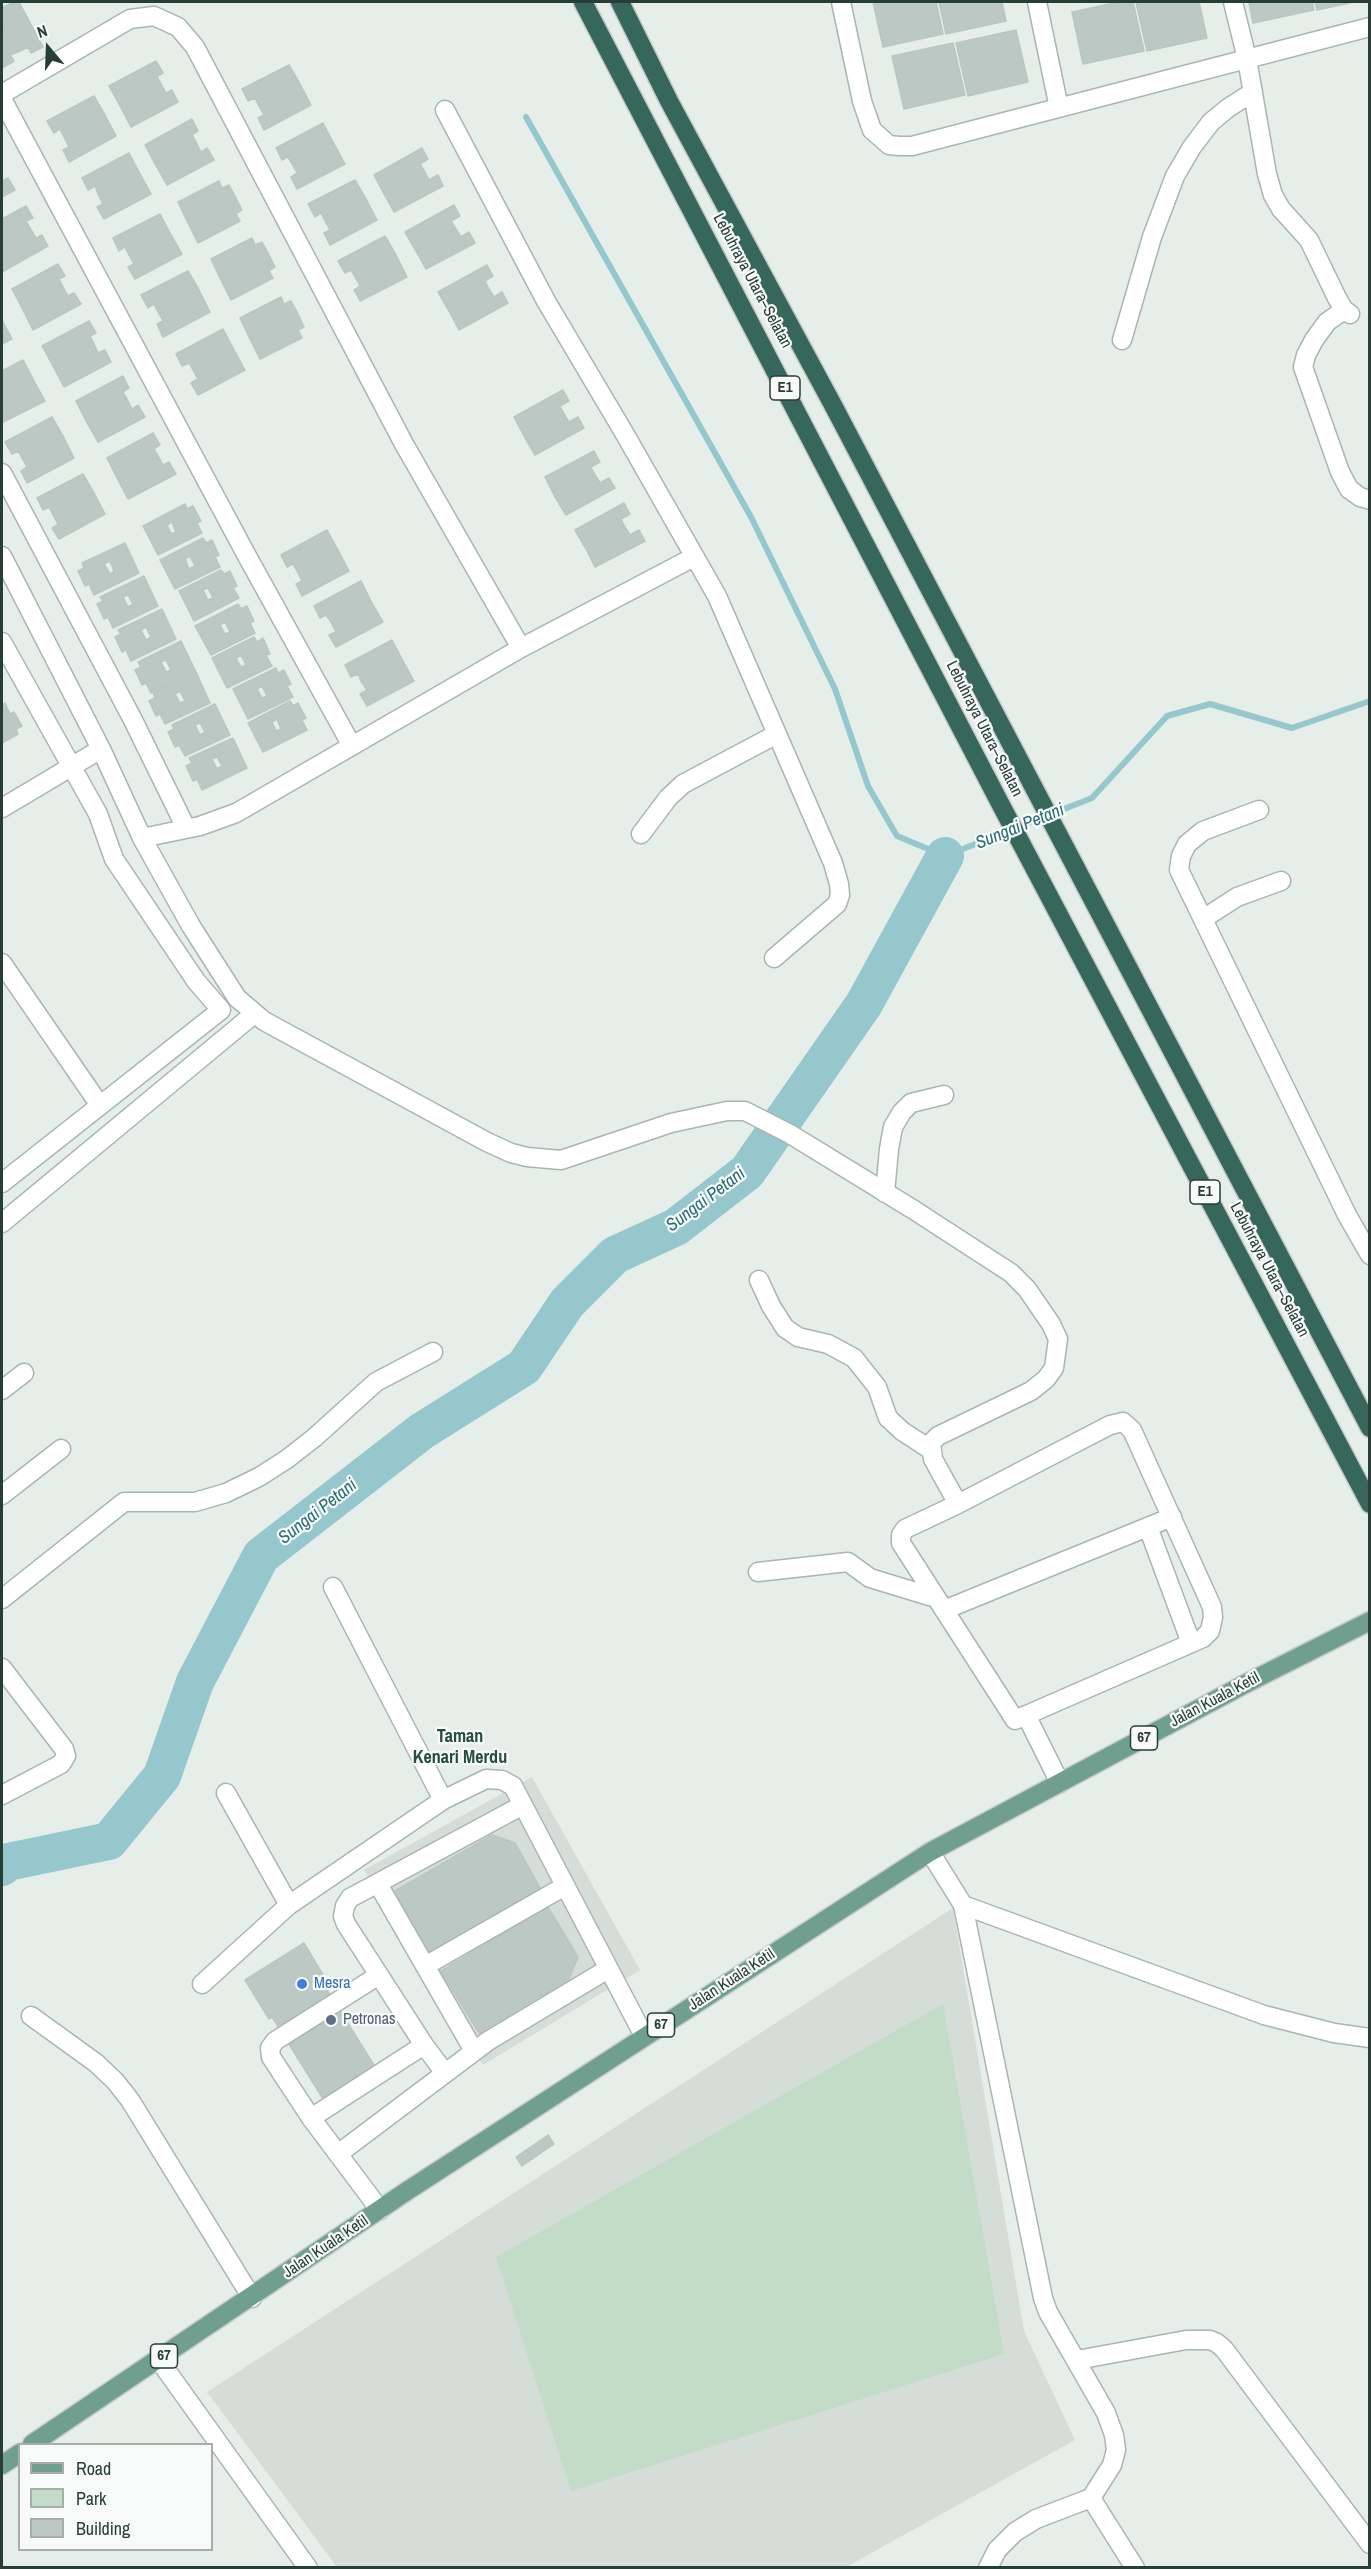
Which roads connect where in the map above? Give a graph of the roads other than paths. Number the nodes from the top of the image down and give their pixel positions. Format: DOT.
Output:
graph roads {
  1 [pos="583,2"];
  2 [pos="620,2"];
  3 [pos="840,2"];
  4 [pos="1036,2"];
  5 [pos="1233,2"];
  6 [pos="1370,27"];
  7 [pos="1247,59"];
  8 [pos="1253,92"];
  9 [pos="2,94"];
  10 [pos="2,99"];
  11 [pos="1059,108"];
  12 [pos="445,110"];
  13 [pos="1122,340"];
  14 [pos="2,473"];
  15 [pos="1370,500"];
  16 [pos="2,556"];
  17 [pos="693,557"];
  18 [pos="2,642"];
  19 [pos="522,648"];
  20 [pos="777,734"];
  21 [pos="352,746"];
  22 [pos="101,749"];
  23 [pos="71,767"];
  24 [pos="2,808"];
  25 [pos="1259,810"];
  26 [pos="186,828"];
  27 [pos="641,834"];
  28 [pos="142,838"];
  29 [pos="1281,881"];
  30 [pos="1203,920"];
  31 [pos="774,958"];
  32 [pos="2,963"];
  33 [pos="237,998"];
  34 [pos="221,1010"];
  35 [pos="254,1014"];
  36 [pos="944,1095"];
  37 [pos="99,1104"];
  38 [pos="2,1183"];
  39 [pos="885,1193"];
  40 [pos="2,1223"];
  41 [pos="1370,1255"];
  42 [pos="759,1280"];
  43 [pos="433,1352"];
  44 [pos="24,1373"];
  45 [pos="2,1390"];
  46 [pos="1370,1428"];
  47 [pos="61,1449"];
  48 [pos="931,1450"];
  49 [pos="2,1495"];
  50 [pos="958,1504"];
  51 [pos="1370,1504"];
  52 [pos="1172,1517"];
  53 [pos="1148,1527"];
  54 [pos="758,1572"];
  55 [pos="333,1587"];
  56 [pos="2,1599"];
  57 [pos="940,1603"];
  58 [pos="1364,1624"];
  59 [pos="1191,1643"];
  60 [pos="2,1668"];
  61 [pos="1020,1718"];
  62 [pos="1060,1783"];
  63 [pos="226,1793"];
  64 [pos="2,1795"];
  65 [pos="443,1800"];
  66 [pos="523,1805"];
  67 [pos="930,1852"];
  68 [pos="378,1884"];
  69 [pos="565,1886"];
  70 [pos="289,1905"];
  71 [pos="963,1905"];
  72 [pos="425,1966"];
  73 [pos="608,1969"];
  74 [pos="379,1975"];
  75 [pos="202,1984"];
  76 [pos="31,2016"];
  77 [pos="644,2036"];
  78 [pos="1370,2038"];
  79 [pos="424,2045"];
  80 [pos="474,2051"];
  81 [pos="445,2073"];
  82 [pos="311,2118"];
  83 [pos="338,2154"];
  84 [pos="380,2210"];
  85 [pos="252,2298"];
  86 [pos="159,2360"];
  87 [pos="1077,2360"];
  88 [pos="35,2443"];
  89 [pos="1091,2498"];
  90 [pos="1370,2544"];
  91 [pos="308,2568"];
  92 [pos="988,2568"];
  93 [pos="1135,2568"];
  1 -- 51 [label="highway, Lebuhraya Utara–Selatan / E1"];
  2 -- 46 [label="highway, Lebuhraya Utara–Selatan / E1"];
  3 -- 11 [label="street"];
  4 -- 11 [label="street"];
  5 -- 7 [label="street"];
  6 -- 7 [label="street"];
  7 -- 8 [label="street"];
  7 -- 11 [label="street"];
  8 -- 13 [label="street"];
  8 -- 15 [label="street"];
  9 -- 19 [label="street"];
  10 -- 21 [label="street"];
  12 -- 17 [label="street"];
  14 -- 26 [label="street"];
  16 -- 22 [label="street"];
  17 -- 19 [label="street"];
  17 -- 20 [label="street"];
  18 -- 23 [label="street"];
  19 -- 21 [label="street"];
  20 -- 27 [label="street"];
  20 -- 31 [label="street"];
  21 -- 26 [label="street"];
  22 -- 23 [label="street"];
  22 -- 28 [label="street"];
  23 -- 24 [label="street"];
  23 -- 34 [label="street"];
  25 -- 30 [label="street"];
  26 -- 28 [label="street"];
  28 -- 33 [label="street"];
  29 -- 30 [label="street"];
  30 -- 41 [label="street"];
  32 -- 37 [label="street"];
  33 -- 34 [label="street"];
  33 -- 35 [label="street"];
  34 -- 37 [label="street"];
  35 -- 39 [label="street"];
  35 -- 40 [label="street"];
  36 -- 39 [label="street"];
  37 -- 38 [label="street"];
  39 -- 48 [label="street"];
  42 -- 48 [label="street"];
  43 -- 56 [label="street"];
  44 -- 45 [label="street"];
  47 -- 49 [label="street"];
  48 -- 50 [label="street"];
  50 -- 52 [label="street"];
  50 -- 57 [label="street"];
  52 -- 53 [label="street"];
  52 -- 59 [label="street"];
  53 -- 57 [label="street"];
  53 -- 59 [label="street"];
  54 -- 57 [label="street"];
  55 -- 65 [label="street"];
  57 -- 61 [label="street"];
  58 -- 62 [label="main road, Jalan Kuala Ketil / 67"];
  59 -- 61 [label="street"];
  60 -- 64 [label="street"];
  61 -- 62 [label="street"];
  62 -- 67 [label="main road, Jalan Kuala Ketil / 67"];
  63 -- 70 [label="street"];
  65 -- 66 [label="street"];
  65 -- 70 [label="street"];
  66 -- 68 [label="street"];
  66 -- 69 [label="street"];
  67 -- 71 [label="street"];
  67 -- 77 [label="main road, Jalan Kuala Ketil / 67"];
  68 -- 72 [label="street"];
  68 -- 74 [label="street"];
  69 -- 72 [label="street"];
  69 -- 73 [label="street"];
  70 -- 75 [label="street"];
  71 -- 78 [label="street"];
  71 -- 87 [label="street"];
  72 -- 80 [label="street"];
  73 -- 77 [label="street"];
  73 -- 80 [label="street"];
  74 -- 79 [label="street"];
  74 -- 82 [label="street"];
  76 -- 85 [label="street"];
  77 -- 84 [label="main road, Jalan Kuala Ketil / 67"];
  79 -- 81 [label="street"];
  79 -- 82 [label="street"];
  80 -- 81 [label="street"];
  81 -- 83 [label="street"];
  82 -- 83 [label="street"];
  83 -- 84 [label="street"];
  84 -- 85 [label="main road, Jalan Kuala Ketil / 67"];
  85 -- 86 [label="main road, Jalan Kuala Ketil / 67"];
  86 -- 88 [label="main road, Jalan Kuala Ketil / 67"];
  86 -- 91 [label="street"];
  87 -- 89 [label="street"];
  87 -- 90 [label="street"];
  89 -- 92 [label="street"];
  89 -- 93 [label="street"];
}
